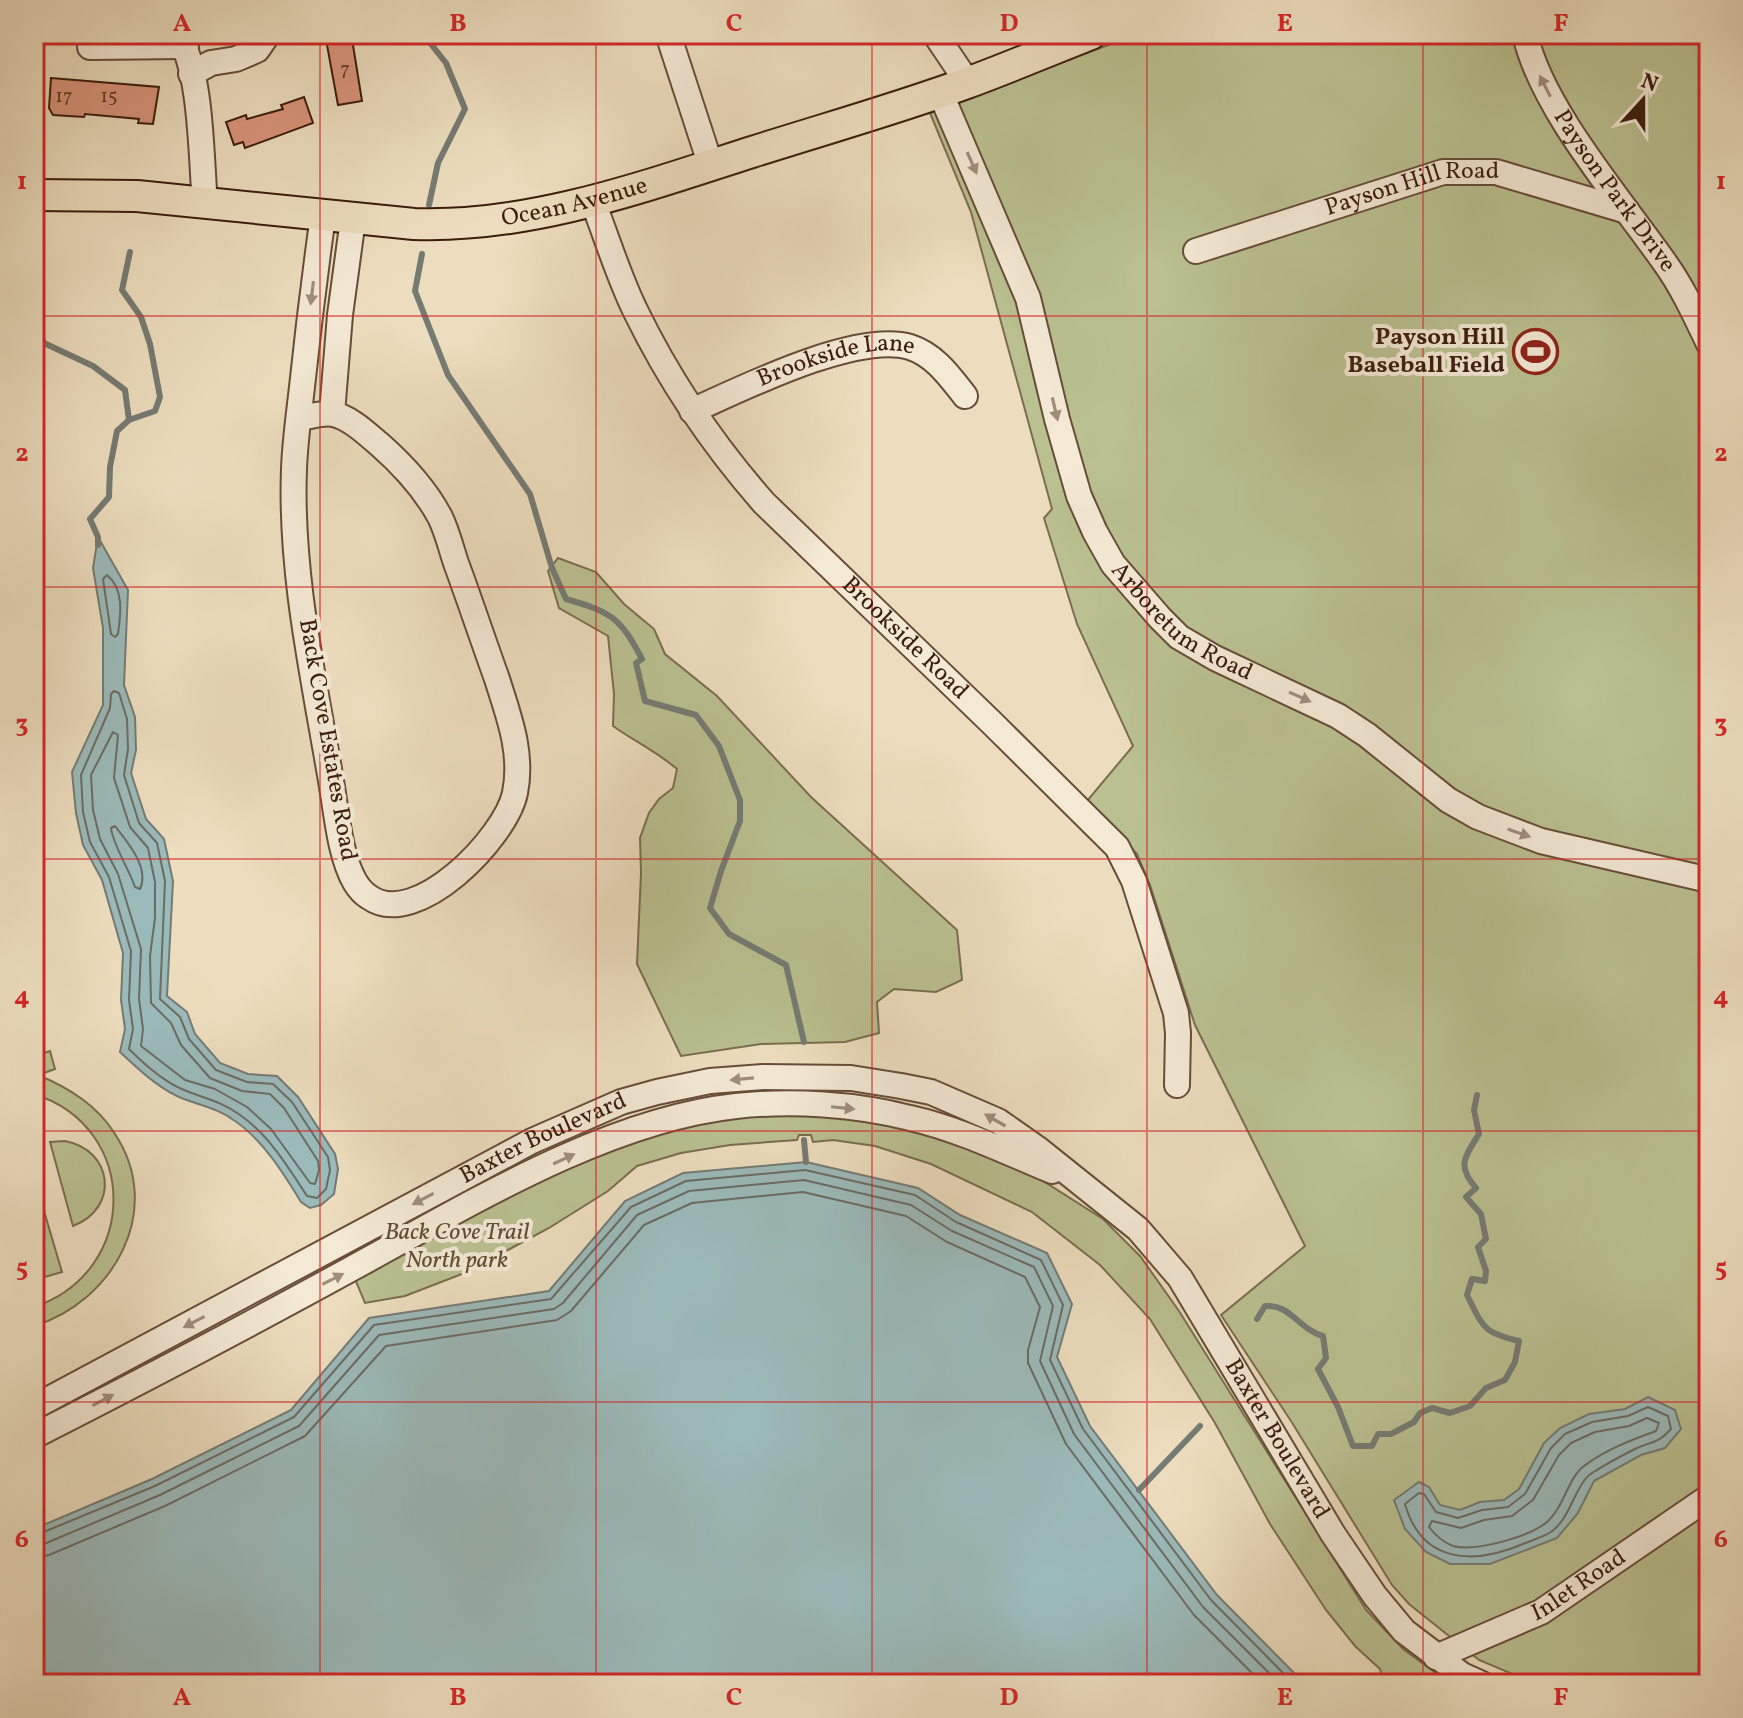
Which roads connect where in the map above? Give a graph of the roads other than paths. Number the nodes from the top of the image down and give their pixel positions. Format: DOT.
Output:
graph roads {
  1 [pos="268,34"];
  2 [pos="668,34"];
  3 [pos="935,34"];
  4 [pos="1091,34"];
  5 [pos="1525,34"];
  6 [pos="182,40"];
  7 [pos="90,47"];
  8 [pos="191,74"];
  9 [pos="954,87"];
  10 [pos="711,166"];
  11 [pos="34,195"];
  12 [pos="593,202"];
  13 [pos="205,204"];
  14 [pos="1627,211"];
  15 [pos="323,216"];
  16 [pos="353,219"];
  17 [pos="1196,251"];
  18 [pos="1684,297"];
  19 [pos="1709,302"];
  20 [pos="1709,344"];
  21 [pos="965,396"];
  22 [pos="692,411"];
  23 [pos="332,413"];
  24 [pos="299,418"];
  25 [pos="1709,880"];
  26 [pos="1177,1085"];
  27 [pos="1080,1183"];
  28 [pos="34,1407"];
  29 [pos="34,1436"];
  30 [pos="1709,1497"];
  31 [pos="1436,1657"];
  32 [pos="1482,1684"];
  1 -- 8 [label="street"];
  2 -- 10 [label="street"];
  3 -- 9 [label="street, Arboretum Road"];
  4 -- 9 [label="main road, Ocean Avenue"];
  14 -- 5 [label="street, Payson Park Drive, one-way"];
  6 -- 7 [label="street"];
  6 -- 8 [label="street"];
  8 -- 13 [label="street"];
  9 -- 10 [label="main road, Ocean Avenue"];
  9 -- 25 [label="street, Arboretum Road, one-way"];
  10 -- 12 [label="main road, Ocean Avenue"];
  11 -- 13 [label="main road, Ocean Avenue"];
  12 -- 16 [label="main road, Ocean Avenue"];
  12 -- 22 [label="street, Brookside Road"];
  13 -- 15 [label="main road, Ocean Avenue"];
  14 -- 17 [label="street, Payson Hill Road"];
  14 -- 18 [label="street, Payson Park Drive"];
  15 -- 16 [label="main road, Ocean Avenue"];
  15 -- 24 [label="street, Back Cove Estates Road, one-way"];
  16 -- 23 [label="street"];
  18 -- 19 [label="street"];
  18 -- 20 [label="street, Payson Park Drive"];
  21 -- 22 [label="street, Brookside Lane"];
  22 -- 26 [label="street, Brookside Road"];
  23 -- 24 [label="street"];
  23 -- 24 [label="street, Back Cove Estates Road"];
  27 -- 28 [label="street, Baxter Boulevard, one-way"];
  29 -- 27 [label="street, Baxter Boulevard, one-way"];
  27 -- 31 [label="street, Baxter Boulevard"];
  30 -- 31 [label="street, Inlet Road"];
  31 -- 32 [label="street, Baxter Boulevard"];
}
